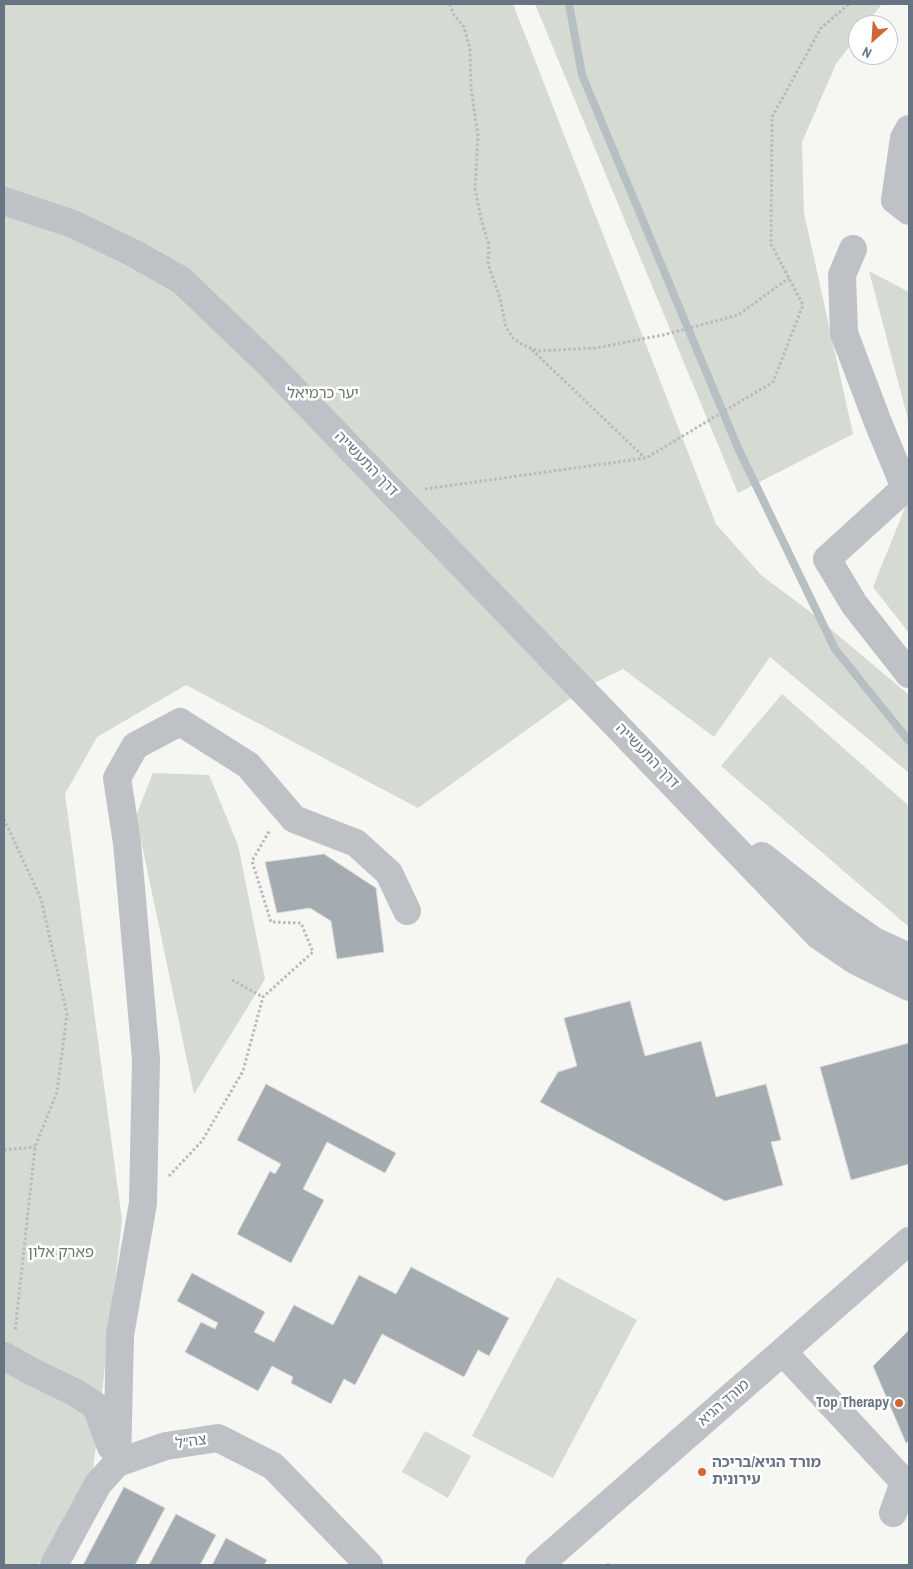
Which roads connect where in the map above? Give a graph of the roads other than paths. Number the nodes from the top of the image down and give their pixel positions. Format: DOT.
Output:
graph roads {
  1 [pos="909,129"];
  2 [pos="4,201"];
  3 [pos="909,211"];
  4 [pos="853,249"];
  5 [pos="909,674"];
  6 [pos="682,793"];
  7 [pos="406,911"];
  8 [pos="909,957"];
  9 [pos="909,987"];
  10 [pos="909,1241"];
  11 [pos="783,1352"];
  12 [pos="8,1358"];
  13 [pos="117,1463"];
  14 [pos="893,1513"];
  15 [pos="54,1565"];
  16 [pos="369,1565"];
  17 [pos="540,1565"];
  1 -- 3 [label="street"];
  2 -- 6 [label="street, דרך התעשייה"];
  4 -- 5 [label="street"];
  6 -- 8 [label="street, דרך התעשייה"];
  6 -- 9 [label="street, דרך התעשייה"];
  7 -- 13 [label="street"];
  10 -- 11 [label="street, מורד הגיא"];
  11 -- 14 [label="street"];
  11 -- 17 [label="street, מורד הגיא"];
  12 -- 13 [label="street"];
  13 -- 15 [label="street, צה״ל"];
  13 -- 16 [label="street, צה״ל"];
}
